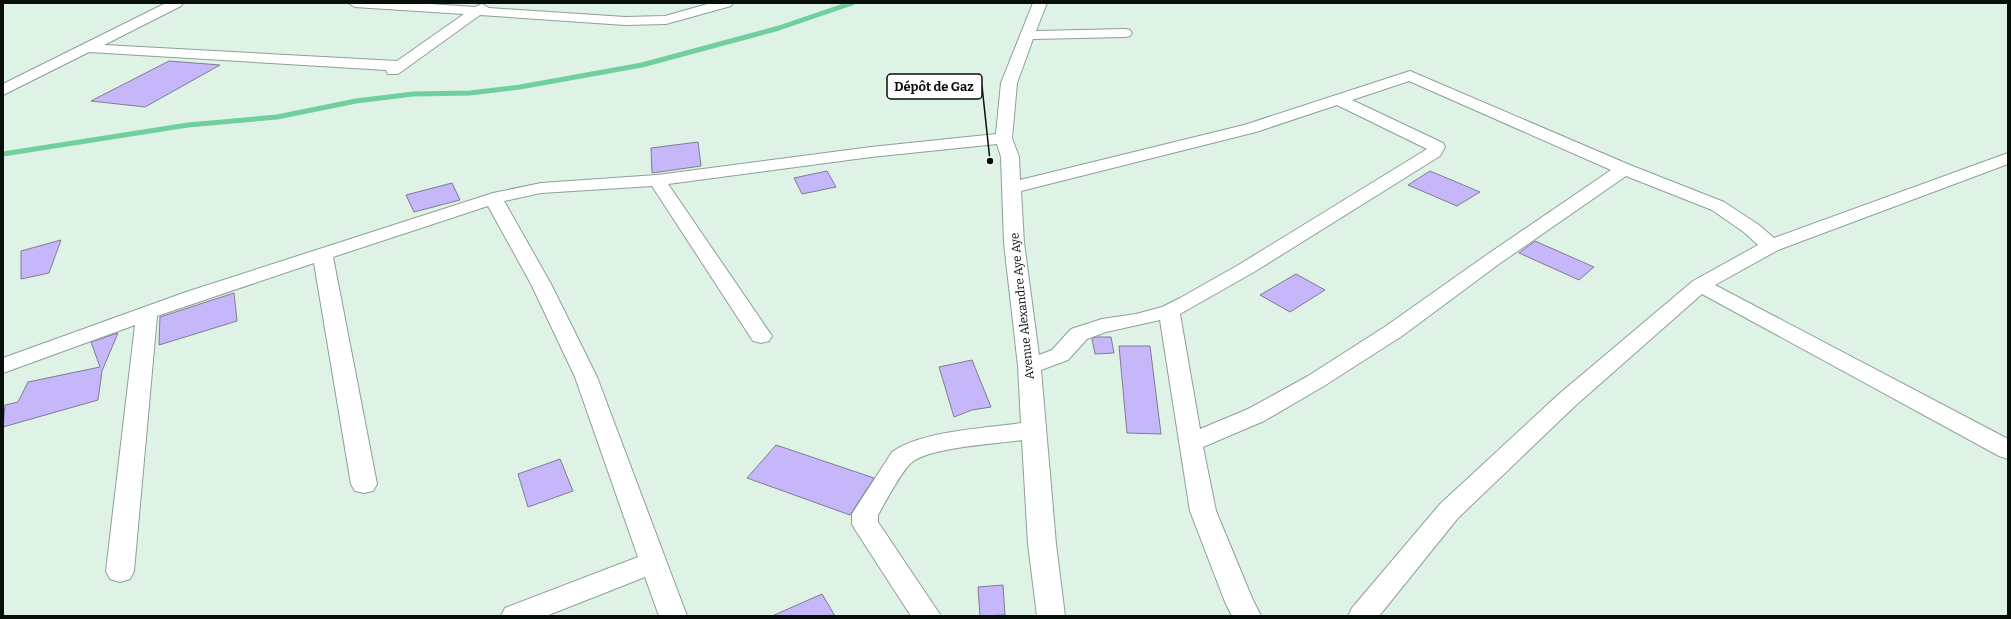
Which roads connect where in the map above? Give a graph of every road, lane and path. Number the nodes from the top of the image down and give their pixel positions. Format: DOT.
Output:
graph roads {
  1 [pos="176,3"];
  2 [pos="355,3"];
  3 [pos="726,3"];
  4 [pos="1040,3"];
  5 [pos="484,7"];
  6 [pos="639,7"];
  7 [pos="625,21"];
  8 [pos="1125,33"];
  9 [pos="1027,36"];
  10 [pos="86,48"];
  11 [pos="3,90"];
  12 [pos="1339,100"];
  13 [pos="1004,138"];
  14 [pos="2008,158"];
  15 [pos="1624,169"];
  16 [pos="657,180"];
  17 [pos="1011,188"];
  18 [pos="493,198"];
  19 [pos="1771,246"];
  20 [pos="323,255"];
  21 [pos="1700,285"];
  22 [pos="1169,311"];
  23 [pos="147,313"];
  24 [pos="761,336"];
  25 [pos="3,366"];
  26 [pos="1029,366"];
  27 [pos="1034,430"];
  28 [pos="1190,443"];
  29 [pos="2008,450"];
  30 [pos="364,484"];
  31 [pos="653,562"];
  32 [pos="120,571"];
  33 [pos="515,616"];
  34 [pos="673,616"];
  35 [pos="928,616"];
  36 [pos="1051,616"];
  37 [pos="1247,616"];
  38 [pos="1362,616"];
  1 -- 10 [label="street"];
  2 -- 5 [label="street"];
  3 -- 7 [label="street"];
  4 -- 9 [label="street, Avenue Alexandre Aye Aye"];
  5 -- 7 [label="street"];
  5 -- 10 [label="street"];
  6 -- 7 [label="street"];
  8 -- 9 [label="street"];
  9 -- 13 [label="street, Avenue Alexandre Aye Aye"];
  10 -- 11 [label="street"];
  12 -- 15 [label="street"];
  12 -- 17 [label="street"];
  12 -- 22 [label="street"];
  13 -- 16 [label="street"];
  13 -- 17 [label="street, Avenue Alexandre Aye Aye"];
  14 -- 19 [label="street"];
  15 -- 19 [label="street"];
  15 -- 28 [label="street"];
  16 -- 18 [label="street"];
  16 -- 24 [label="street"];
  17 -- 26 [label="street, Avenue Alexandre Aye Aye"];
  18 -- 20 [label="street"];
  18 -- 31 [label="street"];
  19 -- 21 [label="street"];
  20 -- 23 [label="street"];
  20 -- 30 [label="street"];
  21 -- 29 [label="street"];
  21 -- 38 [label="street"];
  22 -- 26 [label="street"];
  22 -- 28 [label="street"];
  23 -- 25 [label="street"];
  23 -- 32 [label="street"];
  26 -- 27 [label="street, Avenue Alexandre Aye Aye"];
  27 -- 35 [label="street"];
  27 -- 36 [label="street, Avenue Alexandre Aye Aye"];
  28 -- 37 [label="street"];
  31 -- 33 [label="street"];
  31 -- 34 [label="street"];
}
